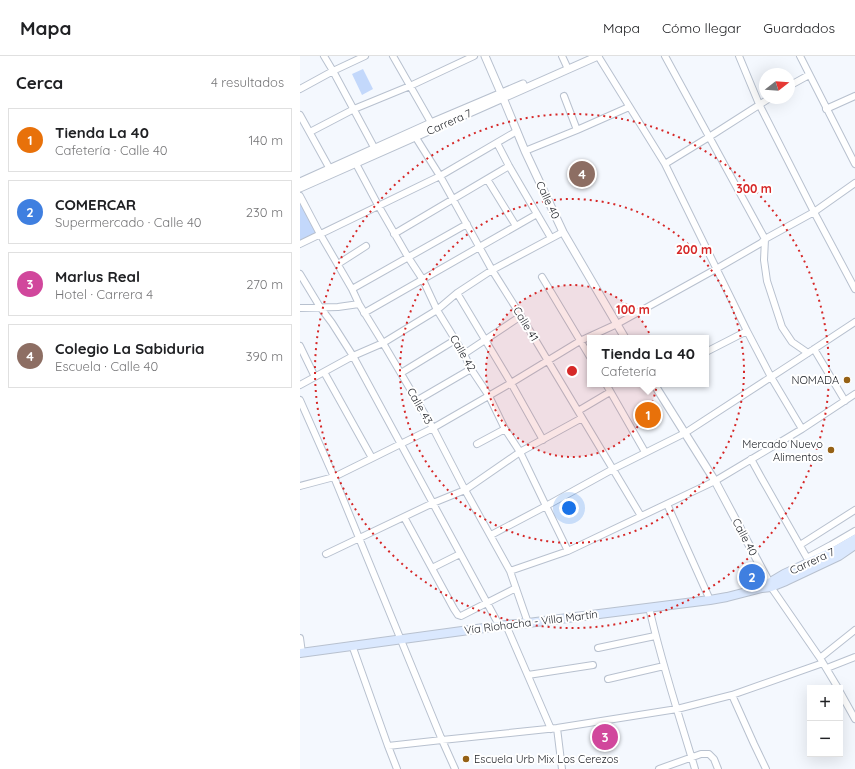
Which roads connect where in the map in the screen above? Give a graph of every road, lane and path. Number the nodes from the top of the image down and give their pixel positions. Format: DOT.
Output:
graph roads {
  1 [pos="324,56"];
  2 [pos="365,56"];
  3 [pos="393,56"];
  4 [pos="474,56"];
  5 [pos="485,56"];
  6 [pos="562,56"];
  7 [pos="587,56"];
  8 [pos="598,56"];
  9 [pos="665,56"];
  10 [pos="739,56"];
  11 [pos="800,56"];
  12 [pos="567,67"];
  13 [pos="333,71"];
  14 [pos="809,75"];
  15 [pos="795,83"];
  16 [pos="410,86"];
  17 [pos="300,89"];
  18 [pos="502,95"];
  19 [pos="564,96"];
  20 [pos="855,96"];
  21 [pos="759,104"];
  22 [pos="629,107"];
  23 [pos="354,109"];
  24 [pos="826,109"];
  25 [pos="300,115"];
  26 [pos="433,125"];
  27 [pos="577,130"];
  28 [pos="516,131"];
  29 [pos="310,132"];
  30 [pos="414,134"];
  31 [pos="709,137"];
  32 [pos="497,143"];
  33 [pos="376,151"];
  34 [pos="524,151"];
  35 [pos="355,161"];
  36 [pos="855,163"];
  37 [pos="665,164"];
  38 [pos="509,166"];
  39 [pos="331,171"];
  40 [pos="440,176"];
  41 [pos="487,179"];
  42 [pos="300,182"];
  43 [pos="855,183"];
  44 [pos="300,188"];
  45 [pos="300,196"];
  46 [pos="453,199"];
  47 [pos="378,206"];
  48 [pos="814,212"];
  49 [pos="537,214"];
  50 [pos="467,224"];
  51 [pos="516,226"];
  52 [pos="563,232"];
  53 [pos="320,234"];
  54 [pos="394,234"];
  55 [pos="551,238"];
  56 [pos="765,239"];
  57 [pos="300,244"];
  58 [pos="366,246"];
  59 [pos="479,247"];
  60 [pos="408,257"];
  61 [pos="338,264"];
  62 [pos="716,269"];
  63 [pos="492,270"];
  64 [pos="300,274"];
  65 [pos="542,277"];
  66 [pos="423,280"];
  67 [pos="352,289"];
  68 [pos="855,289"];
  69 [pos="457,293"];
  70 [pos="359,304"];
  71 [pos="320,307"];
  72 [pos="300,308"];
  73 [pos="437,310"];
  74 [pos="364,312"];
  75 [pos="521,316"];
  76 [pos="855,322"];
  77 [pos="617,324"];
  78 [pos="747,331"];
  79 [pos="593,335"];
  80 [pos="623,335"];
  81 [pos="587,338"];
  82 [pos="455,340"];
  83 [pos="486,341"];
  84 [pos="580,341"];
  85 [pos="383,343"];
  86 [pos="300,346"];
  87 [pos="814,349"];
  88 [pos="709,350"];
  89 [pos="587,352"];
  90 [pos="464,354"];
  91 [pos="808,354"];
  92 [pos="353,356"];
  93 [pos="548,361"];
  94 [pos="471,369"];
  95 [pos="324,372"];
  96 [pos="400,373"];
  97 [pos="315,377"];
  98 [pos="771,377"];
  99 [pos="511,383"];
  100 [pos="300,385"];
  101 [pos="608,387"];
  102 [pos="656,387"];
  103 [pos="610,392"];
  104 [pos="855,394"];
  105 [pos="489,396"];
  106 [pos="300,400"];
  107 [pos="845,400"];
  108 [pos="416,401"];
  109 [pos="578,411"];
  110 [pos="582,418"];
  111 [pos="432,428"];
  112 [pos="506,429"];
  113 [pos="802,429"];
  114 [pos="685,433"];
  115 [pos="542,440"];
  116 [pos="477,444"];
  117 [pos="400,445"];
  118 [pos="520,452"];
  119 [pos="645,452"];
  120 [pos="372,458"];
  121 [pos="751,459"];
  122 [pos="613,468"];
  123 [pos="334,477"];
  124 [pos="715,480"];
  125 [pos="300,486"];
  126 [pos="465,490"];
  127 [pos="433,504"];
  128 [pos="667,504"];
  129 [pos="546,506"];
  130 [pos="855,510"];
  131 [pos="641,516"];
  132 [pos="404,517"];
  133 [pos="855,531"];
  134 [pos="491,535"];
  135 [pos="359,538"];
  136 [pos="855,539"];
  137 [pos="800,546"];
  138 [pos="855,546"];
  139 [pos="568,551"];
  140 [pos="326,554"];
  141 [pos="460,554"];
  142 [pos="810,563"];
  143 [pos="432,568"];
  144 [pos="510,571"];
  145 [pos="770,584"];
  146 [pos="516,588"];
  147 [pos="710,600"];
  148 [pos="487,603"];
  149 [pos="649,607"];
  150 [pos="528,623"];
  151 [pos="502,625"];
  152 [pos="855,630"];
  153 [pos="655,636"];
  154 [pos="300,638"];
  155 [pos="400,639"];
  156 [pos="352,645"];
  157 [pos="598,648"];
  158 [pos="301,653"];
  159 [pos="855,657"];
  160 [pos="824,663"];
  161 [pos="593,665"];
  162 [pos="664,666"];
  163 [pos="528,675"];
  164 [pos="608,679"];
  165 [pos="836,685"];
  166 [pos="732,695"];
  167 [pos="843,695"];
  168 [pos="852,705"];
  169 [pos="677,709"];
  170 [pos="855,719"];
  171 [pos="554,728"];
  172 [pos="442,740"];
  173 [pos="388,746"];
  174 [pos="692,758"];
  175 [pos="397,769"];
  176 [pos="455,769"];
  177 [pos="562,769"];
  178 [pos="659,769"];
  179 [pos="695,769"];
  180 [pos="718,769"];
  181 [pos="766,769"];
  1 -- 13 [label="street"];
  2 -- 13 [label="street"];
  3 -- 16 [label="street"];
  4 -- 16 [label="street"];
  5 -- 18 [label="street, Calle 40"];
  6 -- 12 [label="street"];
  7 -- 12 [label="street, Carrera 7"];
  8 -- 12 [label="street, Carrera 7"];
  8 -- 22 [label="street"];
  9 -- 31 [label="street"];
  10 -- 21 [label="street"];
  11 -- 14 [label="street"];
  12 -- 18 [label="street, Carrera 7"];
  13 -- 17 [label="street"];
  13 -- 23 [label="street"];
  14 -- 15 [label="street"];
  14 -- 24 [label="street"];
  16 -- 23 [label="street"];
  16 -- 26 [label="street"];
  18 -- 26 [label="street, Carrera 7"];
  18 -- 28 [label="street, Calle 40"];
  19 -- 27 [label="street"];
  20 -- 24 [label="street"];
  21 -- 31 [label="street"];
  21 -- 48 [label="street"];
  22 -- 27 [label="street"];
  22 -- 37 [label="street"];
  23 -- 29 [label="street"];
  23 -- 33 [label="street"];
  24 -- 36 [label="street"];
  25 -- 29 [label="street"];
  26 -- 30 [label="street, Carrera 7"];
  27 -- 34 [label="street"];
  28 -- 32 [label="street"];
  28 -- 34 [label="street, Calle 40"];
  29 -- 39 [label="street"];
  30 -- 33 [label="street, Carrera 7"];
  30 -- 40 [label="street, Calle 41"];
  31 -- 37 [label="street"];
  31 -- 56 [label="street"];
  32 -- 38 [label="street"];
  32 -- 40 [label="street"];
  33 -- 35 [label="street, Carrera 7"];
  34 -- 52 [label="street, Calle 40"];
  35 -- 39 [label="street, Carrera 7"];
  35 -- 47 [label="street, Calle 42"];
  37 -- 62 [label="street"];
  38 -- 41 [label="street"];
  38 -- 49 [label="street"];
  39 -- 42 [label="street, Carrera 7"];
  39 -- 44 [label="street, Carrera 7"];
  40 -- 46 [label="street, Calle 41"];
  40 -- 47 [label="street"];
  41 -- 46 [label="street"];
  41 -- 51 [label="street"];
  43 -- 48 [label="street"];
  45 -- 53 [label="street, Calle 43"];
  46 -- 50 [label="street, Calle 41"];
  46 -- 54 [label="street"];
  47 -- 53 [label="street"];
  47 -- 54 [label="street, Calle 42"];
  48 -- 56 [label="street"];
  48 -- 68 [label="street"];
  49 -- 51 [label="street"];
  49 -- 55 [label="street"];
  50 -- 59 [label="street, Calle 41"];
  50 -- 60 [label="street"];
  51 -- 59 [label="street"];
  52 -- 55 [label="street"];
  52 -- 77 [label="street, Calle 40"];
  53 -- 57 [label="street"];
  53 -- 61 [label="street, Calle 43"];
  54 -- 60 [label="street, Calle 42"];
  55 -- 63 [label="street"];
  56 -- 62 [label="street"];
  56 -- 91 [label="street"];
  58 -- 61 [label="street"];
  59 -- 63 [label="street, Calle 41"];
  59 -- 66 [label="street"];
  60 -- 66 [label="street, Calle 42"];
  60 -- 67 [label="street"];
  61 -- 67 [label="street, Calle 43"];
  62 -- 77 [label="street"];
  62 -- 78 [label="street"];
  63 -- 69 [label="street"];
  63 -- 75 [label="street, Calle 41"];
  64 -- 71 [label="street"];
  65 -- 84 [label="street"];
  66 -- 73 [label="street, Calle 42"];
  66 -- 74 [label="street"];
  67 -- 70 [label="street, Calle 43"];
  69 -- 73 [label="street"];
  69 -- 83 [label="street"];
  70 -- 71 [label="street"];
  70 -- 74 [label="street, Calle 43"];
  71 -- 72 [label="street"];
  71 -- 92 [label="street"];
  73 -- 82 [label="street, Calle 42"];
  73 -- 85 [label="street"];
  74 -- 85 [label="street, Calle 43"];
  75 -- 83 [label="street"];
  75 -- 93 [label="street, Calle 41"];
  76 -- 87 [label="street"];
  77 -- 79 [label="street"];
  77 -- 80 [label="street, Calle 40"];
  78 -- 88 [label="street"];
  78 -- 98 [label="street"];
  81 -- 84 [label="street"];
  82 -- 90 [label="street, Calle 42"];
  82 -- 96 [label="street"];
  83 -- 90 [label="street"];
  83 -- 99 [label="street"];
  84 -- 89 [label="street"];
  84 -- 93 [label="street"];
  85 -- 92 [label="street"];
  85 -- 96 [label="street, Calle 43"];
  86 -- 97 [label="street"];
  87 -- 91 [label="street"];
  87 -- 107 [label="street"];
  90 -- 94 [label="street, Calle 42"];
  91 -- 98 [label="street"];
  92 -- 95 [label="street"];
  92 -- 117 [label="street"];
  93 -- 99 [label="street"];
  93 -- 109 [label="street, Calle 41"];
  94 -- 105 [label="street, Calle 42"];
  94 -- 108 [label="street"];
  95 -- 97 [label="street"];
  95 -- 120 [label="street"];
  96 -- 108 [label="street, Calle 43"];
  97 -- 100 [label="street"];
  98 -- 113 [label="street"];
  98 -- 114 [label="street"];
  99 -- 105 [label="street"];
  99 -- 115 [label="street"];
  101 -- 103 [label="street"];
  102 -- 114 [label="street, Calle 40"];
  103 -- 109 [label="street"];
  103 -- 119 [label="street"];
  104 -- 107 [label="street"];
  105 -- 111 [label="street"];
  105 -- 112 [label="street, Calle 42"];
  106 -- 123 [label="street"];
  107 -- 113 [label="street"];
  108 -- 111 [label="street, Calle 43"];
  109 -- 110 [label="street, Calle 41"];
  110 -- 115 [label="street"];
  110 -- 122 [label="street, Calle 41"];
  111 -- 117 [label="street"];
  111 -- 126 [label="street, Calle 43"];
  112 -- 116 [label="street"];
  112 -- 118 [label="street, Calle 42"];
  113 -- 121 [label="street"];
  114 -- 119 [label="street"];
  114 -- 124 [label="street, Calle 40"];
  115 -- 118 [label="street"];
  117 -- 120 [label="street"];
  117 -- 127 [label="street"];
  118 -- 126 [label="street"];
  118 -- 129 [label="street, Calle 42"];
  119 -- 122 [label="street"];
  120 -- 123 [label="street"];
  121 -- 124 [label="street"];
  121 -- 137 [label="street"];
  122 -- 129 [label="street"];
  122 -- 131 [label="street, Calle 41"];
  123 -- 125 [label="street"];
  123 -- 135 [label="street"];
  124 -- 128 [label="street"];
  124 -- 145 [label="street, Calle 40"];
  126 -- 127 [label="street"];
  126 -- 134 [label="street, Calle 43"];
  127 -- 132 [label="street"];
  127 -- 141 [label="street"];
  128 -- 131 [label="street"];
  128 -- 147 [label="street"];
  129 -- 134 [label="street"];
  129 -- 139 [label="street, Calle 42"];
  130 -- 137 [label="street"];
  131 -- 139 [label="street"];
  132 -- 135 [label="street"];
  132 -- 143 [label="street"];
  133 -- 142 [label="street"];
  134 -- 144 [label="street, Calle 43"];
  135 -- 140 [label="street"];
  135 -- 155 [label="street"];
  136 -- 142 [label="main road, Carrera 7"];
  137 -- 142 [label="street"];
  138 -- 142 [label="main road, Carrera 7"];
  139 -- 144 [label="street"];
  141 -- 143 [label="street"];
  141 -- 148 [label="street"];
  142 -- 145 [label="main road, Carrera 7"];
  143 -- 148 [label="street"];
  144 -- 146 [label="street, Calle 43"];
  145 -- 147 [label="main road, Vía Riohacha - Villa Martín"];
  145 -- 160 [label="street, Calle 40"];
  146 -- 148 [label="street"];
  146 -- 150 [label="street, Calle 43"];
  147 -- 149 [label="main road, Vía Riohacha - Villa Martín"];
  148 -- 151 [label="street"];
  149 -- 150 [label="main road, Vía Riohacha - Villa Martín"];
  149 -- 153 [label="street"];
  150 -- 151 [label="main road, Vía Riohacha - Villa Martín"];
  151 -- 155 [label="main road, Vía Riohacha - Villa Martín"];
  151 -- 163 [label="street"];
  152 -- 160 [label="street"];
  153 -- 157 [label="street"];
  153 -- 162 [label="street"];
  154 -- 158 [label="street"];
  155 -- 156 [label="main road, Vía Riohacha - Villa Martín"];
  155 -- 172 [label="street"];
  156 -- 158 [label="main road, Vía Riohacha - Villa Martín"];
  156 -- 173 [label="street"];
  159 -- 160 [label="street"];
  160 -- 165 [label="street, Calle 40"];
  160 -- 166 [label="street"];
  161 -- 163 [label="street"];
  162 -- 164 [label="street"];
  162 -- 169 [label="street"];
  163 -- 171 [label="street"];
  166 -- 169 [label="street"];
  166 -- 181 [label="street"];
  167 -- 168 [label="street"];
  168 -- 170 [label="street"];
  169 -- 171 [label="street"];
  169 -- 174 [label="street"];
  171 -- 172 [label="street"];
  171 -- 177 [label="street"];
  172 -- 173 [label="street"];
  172 -- 176 [label="street"];
  173 -- 175 [label="street"];
  174 -- 178 [label="street"];
  174 -- 179 [label="street"];
  174 -- 180 [label="street"];
}
